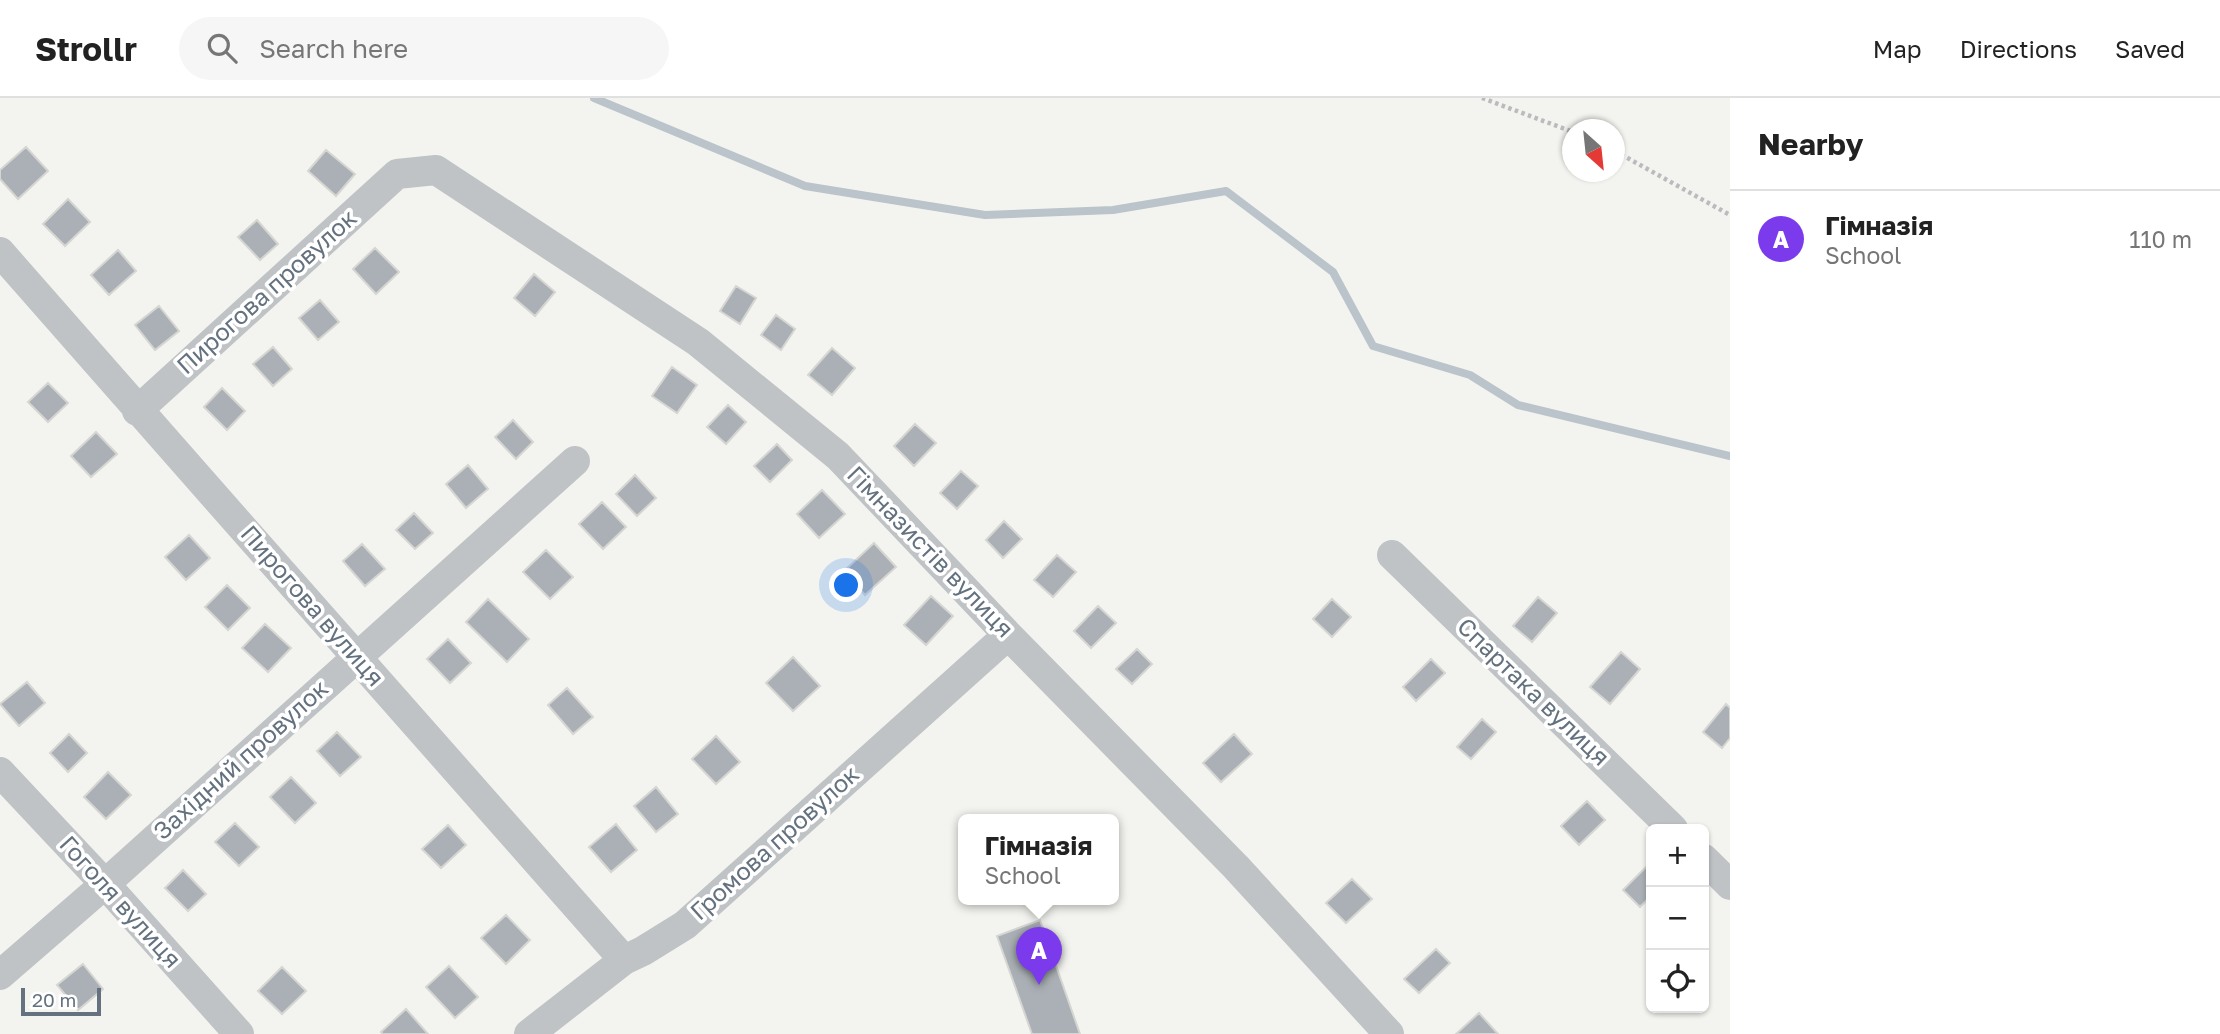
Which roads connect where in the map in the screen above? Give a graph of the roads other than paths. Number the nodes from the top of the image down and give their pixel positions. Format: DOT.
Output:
graph roads {
  1 [pos="397,174"];
  2 [pos="0,252"];
  3 [pos="137,411"];
  4 [pos="575,461"];
  5 [pos="1392,555"];
  6 [pos="1008,635"];
  7 [pos="355,657"];
  8 [pos="0,772"];
  9 [pos="1668,824"];
  10 [pos="1709,864"];
  11 [pos="104,884"];
  12 [pos="1730,885"];
  13 [pos="624,960"];
  14 [pos="0,975"];
  15 [pos="239,1034"];
  16 [pos="529,1034"];
  17 [pos="1389,1034"];
  1 -- 3 [label="street, Пирогова провулок"];
  1 -- 6 [label="street, Гімназистів вулиця"];
  2 -- 3 [label="street, Пирогова вулиця"];
  3 -- 7 [label="street, Пирогова вулиця"];
  4 -- 7 [label="street, Західний провулок"];
  5 -- 9 [label="street, Спартака вулиця"];
  6 -- 13 [label="street, Громова провулок"];
  6 -- 17 [label="street, Гімназистів вулиця"];
  7 -- 11 [label="street, Західний провулок"];
  7 -- 13 [label="street, Пирогова вулиця"];
  8 -- 11 [label="street, Гоголя вулиця"];
  10 -- 12 [label="street"];
  11 -- 14 [label="street, Західний провулок"];
  11 -- 15 [label="street, Гоголя вулиця"];
  13 -- 16 [label="street, Громова провулок"];
}
